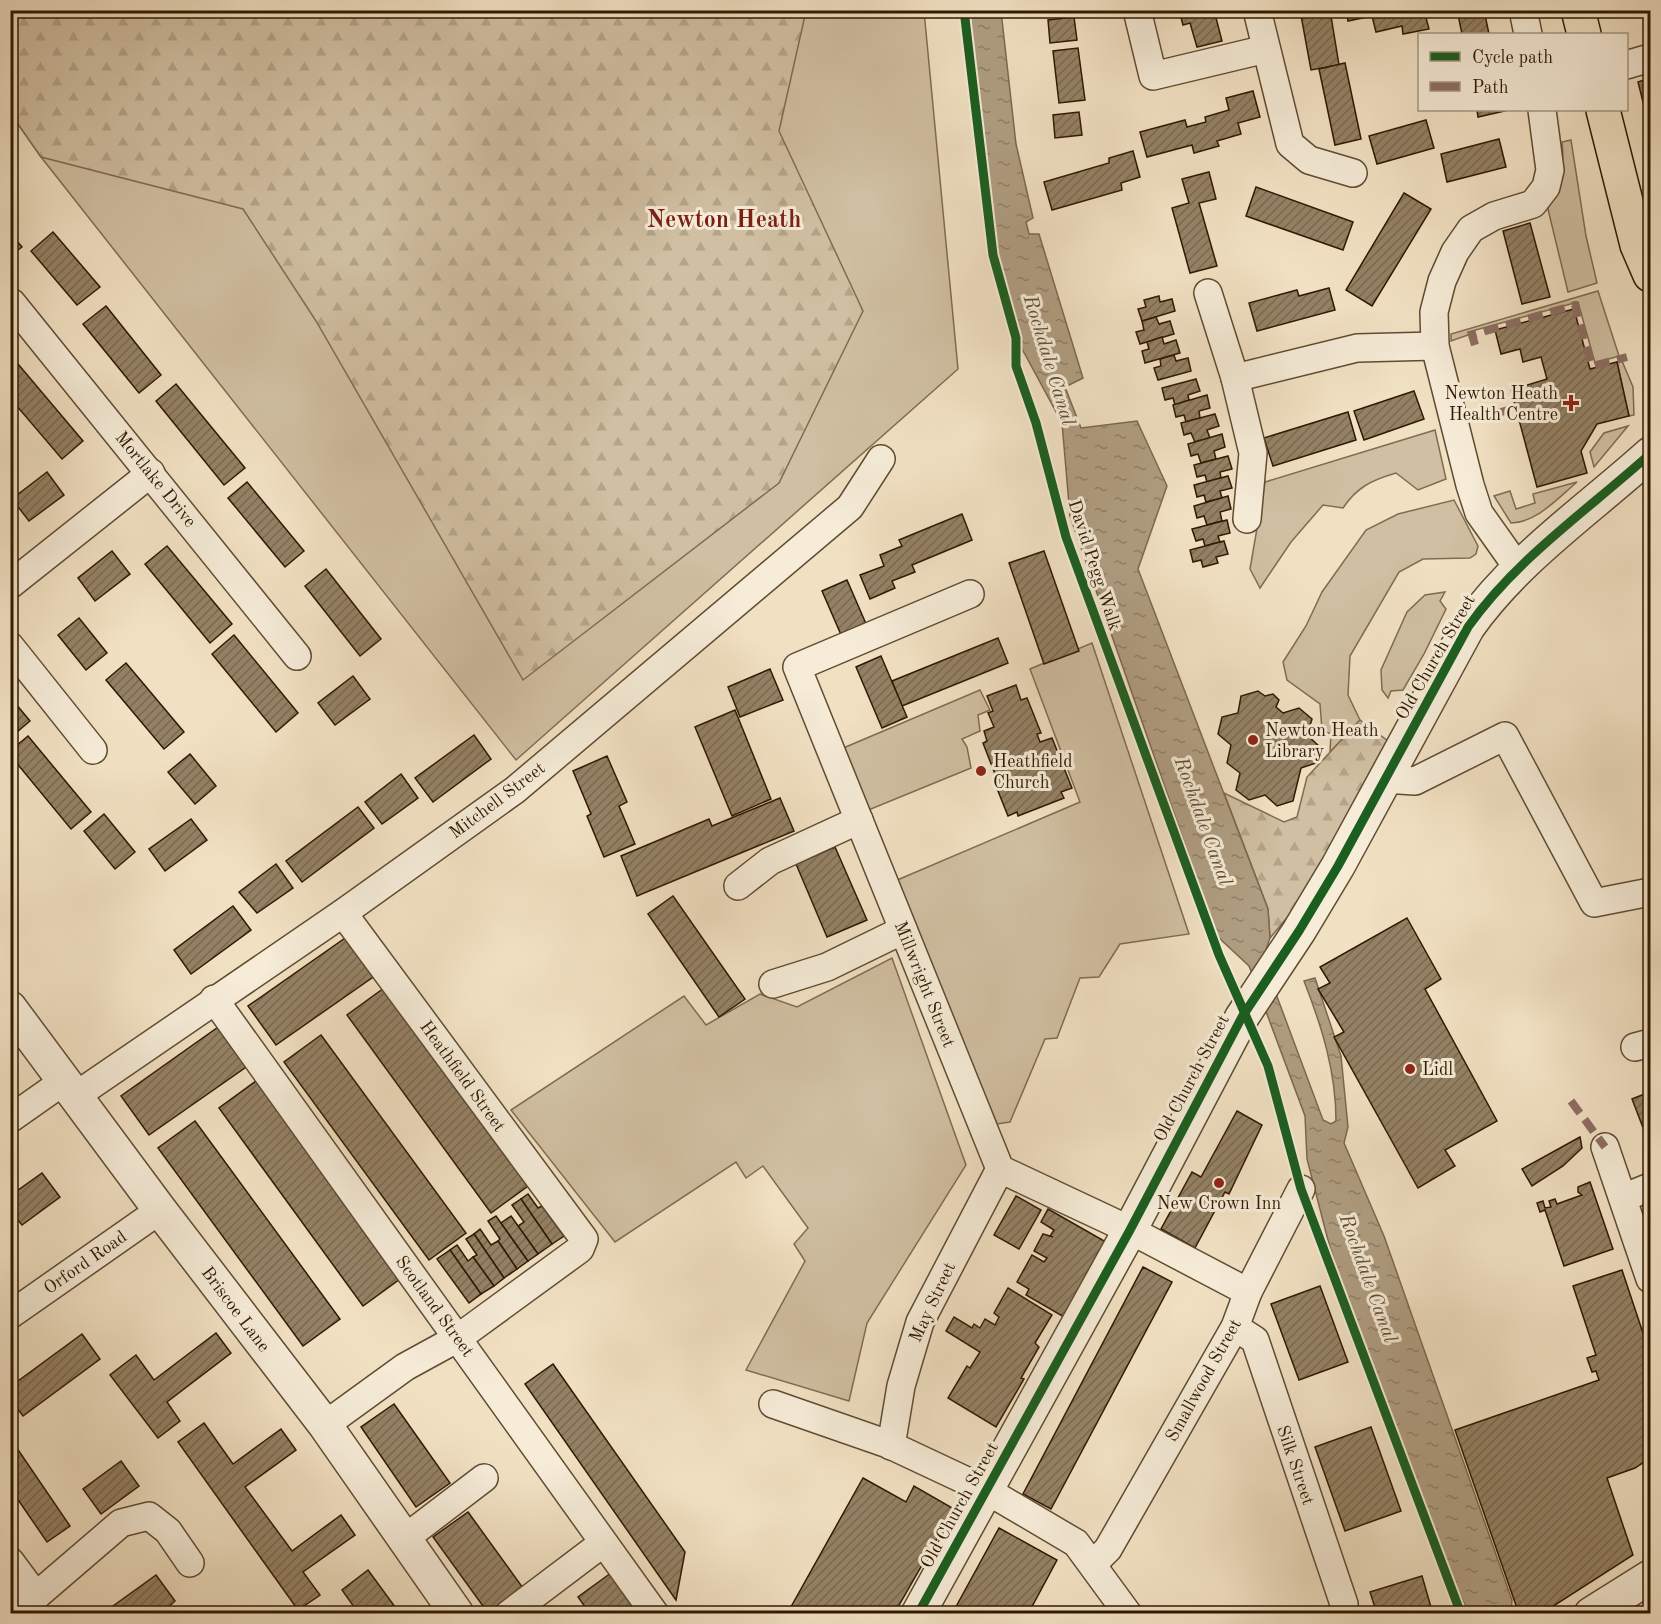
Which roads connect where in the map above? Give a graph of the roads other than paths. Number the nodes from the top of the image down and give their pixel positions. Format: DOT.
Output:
graph roads {
  1 [pos="1137,10"];
  2 [pos="1257,10"];
  3 [pos="1523,10"];
  4 [pos="1578,10"];
  5 [pos="1528,33"];
  6 [pos="1584,33"];
  7 [pos="1266,49"];
  8 [pos="1650,58"];
  9 [pos="1628,64"];
  10 [pos="1542,111"];
  11 [pos="1603,111"];
  12 [pos="1353,173"];
  13 [pos="1648,264"];
  14 [pos="1208,293"];
  15 [pos="12,303"];
  16 [pos="1435,346"];
  17 [pos="1235,378"];
  18 [pos="1650,454"];
  19 [pos="881,459"];
  20 [pos="152,473"];
  21 [pos="1247,519"];
  22 [pos="1518,568"];
  23 [pos="10,585"];
  24 [pos="970,594"];
  25 [pos="10,646"];
  26 [pos="297,656"];
  27 [pos="93,750"];
  28 [pos="1384,779"];
  29 [pos="859,820"];
  30 [pos="738,886"];
  31 [pos="1650,892"];
  32 [pos="343,913"];
  33 [pos="903,930"];
  34 [pos="773,984"];
  35 [pos="214,999"];
  36 [pos="10,1008"];
  37 [pos="69,1089"];
  38 [pos="10,1119"];
  39 [pos="1605,1147"];
  40 [pos="1000,1168"];
  41 [pos="1650,1187"];
  42 [pos="1301,1189"];
  43 [pos="1623,1198"];
  44 [pos="160,1210"];
  45 [pos="1130,1230"];
  46 [pos="1650,1279"];
  47 [pos="1248,1292"];
  48 [pos="10,1315"];
  49 [pos="1235,1327"];
  50 [pos="458,1338"];
  51 [pos="773,1404"];
  52 [pos="325,1425"];
  53 [pos="891,1446"];
  54 [pos="484,1478"];
  55 [pos="986,1490"];
  56 [pos="404,1539"];
  57 [pos="603,1543"];
  58 [pos="10,1561"];
  59 [pos="190,1563"];
  60 [pos="1093,1564"];
  61 [pos="1650,1577"];
  62 [pos="36,1596"];
  63 [pos="12,1614"];
  64 [pos="457,1614"];
  65 [pos="509,1614"];
  66 [pos="655,1614"];
  67 [pos="918,1614"];
  68 [pos="1128,1614"];
  69 [pos="1344,1614"];
  70 [pos="1591,1614"];
  1 -- 7 [label="street"];
  2 -- 7 [label="street"];
  3 -- 5 [label="street"];
  4 -- 6 [label="highway"];
  7 -- 12 [label="street"];
  8 -- 9 [label="street"];
  10 -- 16 [label="street"];
  11 -- 13 [label="highway"];
  14 -- 17 [label="street"];
  15 -- 20 [label="street, Mortlake Drive"];
  16 -- 17 [label="street"];
  16 -- 22 [label="street"];
  17 -- 21 [label="street"];
  18 -- 22 [label="street, Old Church Street"];
  19 -- 32 [label="street, Mitchell Street"];
  20 -- 23 [label="street"];
  20 -- 26 [label="street, Mortlake Drive"];
  22 -- 28 [label="street, Old Church Street"];
  24 -- 29 [label="street, Millwright Street"];
  25 -- 27 [label="street"];
  28 -- 31 [label="street"];
  28 -- 45 [label="street, Old Church Street"];
  29 -- 30 [label="street"];
  29 -- 33 [label="street, Millwright Street"];
  32 -- 35 [label="street, Mitchell Street"];
  32 -- 50 [label="street, Heathfield Street"];
  33 -- 34 [label="street"];
  33 -- 40 [label="street, Millwright Street"];
  35 -- 37 [label="street, Mitchell Street"];
  35 -- 50 [label="street, Scotland Street"];
  36 -- 37 [label="street, Briscoe Lane"];
  37 -- 38 [label="street, Mitchell Street"];
  37 -- 44 [label="street, Briscoe Lane"];
  39 -- 43 [label="street"];
  40 -- 45 [label="street"];
  40 -- 53 [label="street, May Street"];
  41 -- 43 [label="street"];
  42 -- 47 [label="street, Smallwood Street"];
  43 -- 46 [label="street"];
  44 -- 48 [label="street, Orford Road"];
  44 -- 52 [label="street, Briscoe Lane"];
  45 -- 47 [label="street"];
  45 -- 55 [label="street, Old Church Street"];
  47 -- 49 [label="street, Smallwood Street"];
  49 -- 60 [label="street, Smallwood Street"];
  49 -- 69 [label="street, Silk Street"];
  50 -- 52 [label="street"];
  50 -- 57 [label="street, Scotland Street"];
  51 -- 53 [label="street"];
  52 -- 56 [label="street, Briscoe Lane"];
  53 -- 55 [label="street"];
  54 -- 56 [label="street"];
  55 -- 60 [label="street"];
  55 -- 67 [label="street, Old Church Street"];
  56 -- 64 [label="street, Briscoe Lane"];
  57 -- 65 [label="street"];
  57 -- 66 [label="street, Scotland Street"];
  58 -- 62 [label="street"];
  59 -- 62 [label="street"];
  60 -- 68 [label="street"];
  61 -- 70 [label="street"];
  62 -- 63 [label="street"];
}
